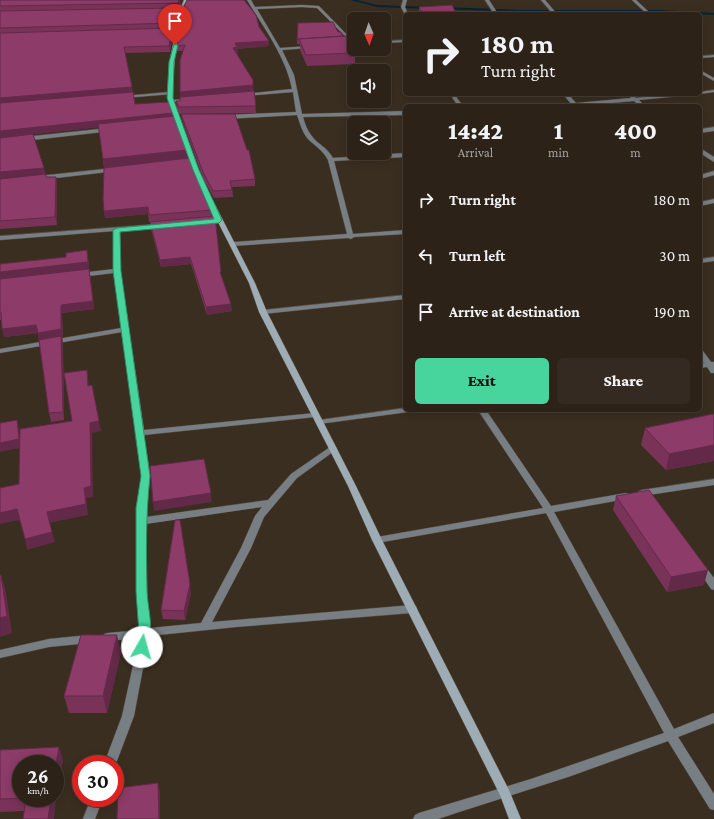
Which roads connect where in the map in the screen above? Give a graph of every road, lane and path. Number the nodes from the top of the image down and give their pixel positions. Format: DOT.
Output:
graph roads {
  1 [pos="186,0"];
  2 [pos="249,0"];
  3 [pos="487,0"];
  4 [pos="543,0"];
  5 [pos="634,0"];
  6 [pos="254,8"];
  7 [pos="494,11"];
  8 [pos="647,11"];
  9 [pos="553,12"];
  10 [pos="347,37"];
  11 [pos="403,41"];
  12 [pos="391,42"];
  13 [pos="316,47"];
  14 [pos="279,49"];
  15 [pos="714,56"];
  16 [pos="702,57"];
  17 [pos="702,73"];
  18 [pos="714,80"];
  19 [pos="295,90"];
  20 [pos="714,92"];
  21 [pos="702,93"];
  22 [pos="241,95"];
  23 [pos="567,96"];
  24 [pos="631,96"];
  25 [pos="673,96"];
  26 [pos="171,97"];
  27 [pos="118,98"];
  28 [pos="194,99"];
  29 [pos="636,100"];
  30 [pos="573,104"];
  31 [pos="595,104"];
  32 [pos="641,104"];
  33 [pos="403,113"];
  34 [pos="300,115"];
  35 [pos="223,117"];
  36 [pos="117,129"];
  37 [pos="714,129"];
  38 [pos="702,131"];
  39 [pos="18,140"];
  40 [pos="702,151"];
  41 [pos="403,155"];
  42 [pos="330,160"];
  43 [pos="714,160"];
  44 [pos="124,168"];
  45 [pos="714,173"];
  46 [pos="702,176"];
  47 [pos="35,179"];
  48 [pos="714,201"];
  49 [pos="702,204"];
  50 [pos="172,225"];
  51 [pos="117,230"];
  52 [pos="403,232"];
  53 [pos="351,237"];
  54 [pos="0,238"];
  55 [pos="233,244"];
  56 [pos="714,259"];
  57 [pos="702,261"];
  58 [pos="117,271"];
  59 [pos="70,277"];
  60 [pos="403,297"];
  61 [pos="263,312"];
  62 [pos="126,329"];
  63 [pos="0,351"];
  64 [pos="702,355"];
  65 [pos="712,366"];
  66 [pos="403,410"];
  67 [pos="483,412"];
  68 [pos="317,418"];
  69 [pos="140,434"];
  70 [pos="333,449"];
  71 [pos="714,482"];
  72 [pos="271,503"];
  73 [pos="548,509"];
  74 [pos="142,521"];
  75 [pos="377,540"];
  76 [pos="697,561"];
  77 [pos="714,586"];
  78 [pos="412,609"];
  79 [pos="204,627"];
  80 [pos="145,633"];
  81 [pos="0,654"];
  82 [pos="714,718"];
  83 [pos="671,735"];
  84 [pos="113,755"];
  85 [pos="505,794"];
  86 [pos="714,805"];
  87 [pos="94,807"];
  88 [pos="90,819"];
  89 [pos="419,819"];
  90 [pos="515,819"];
  1 -- 26 [label="street"];
  2 -- 6 [label="street"];
  3 -- 7 [label="street"];
  4 -- 9 [label="street"];
  5 -- 8 [label="street"];
  6 -- 10 [label="street"];
  6 -- 14 [label="street"];
  11 -- 12 [label="street"];
  13 -- 14 [label="street"];
  14 -- 19 [label="street"];
  15 -- 16 [label="street"];
  17 -- 18 [label="street"];
  19 -- 22 [label="street"];
  19 -- 34 [label="street"];
  20 -- 21 [label="street"];
  23 -- 30 [label="street"];
  24 -- 29 [label="street"];
  25 -- 29 [label="street"];
  26 -- 27 [label="street"];
  26 -- 28 [label="street"];
  26 -- 55 [label="street"];
  29 -- 31 [label="street"];
  29 -- 32 [label="street"];
  33 -- 34 [label="street"];
  34 -- 35 [label="street"];
  34 -- 42 [label="street"];
  36 -- 39 [label="street"];
  37 -- 38 [label="street"];
  40 -- 43 [label="street"];
  41 -- 42 [label="street"];
  42 -- 53 [label="street"];
  44 -- 47 [label="street"];
  45 -- 46 [label="street"];
  48 -- 49 [label="street"];
  50 -- 51 [label="street"];
  51 -- 54 [label="street"];
  51 -- 58 [label="street"];
  52 -- 53 [label="street"];
  53 -- 55 [label="street"];
  55 -- 61 [label="street"];
  56 -- 57 [label="street"];
  58 -- 59 [label="street"];
  58 -- 62 [label="street"];
  60 -- 61 [label="street"];
  61 -- 68 [label="street"];
  62 -- 63 [label="street"];
  62 -- 69 [label="street"];
  64 -- 65 [label="street"];
  66 -- 68 [label="street"];
  67 -- 73 [label="street"];
  68 -- 69 [label="street"];
  68 -- 70 [label="street"];
  69 -- 74 [label="street"];
  70 -- 72 [label="street"];
  70 -- 75 [label="street"];
  71 -- 73 [label="street"];
  72 -- 74 [label="street"];
  72 -- 79 [label="street"];
  73 -- 75 [label="street"];
  73 -- 83 [label="street"];
  74 -- 80 [label="street"];
  75 -- 78 [label="street"];
  76 -- 77 [label="street"];
  78 -- 79 [label="street"];
  78 -- 85 [label="street"];
  79 -- 80 [label="street"];
  80 -- 81 [label="street"];
  80 -- 84 [label="street"];
  82 -- 83 [label="street"];
  83 -- 85 [label="street"];
  83 -- 86 [label="street"];
  85 -- 89 [label="street"];
  85 -- 90 [label="street"];
  87 -- 88 [label="street"];
}
